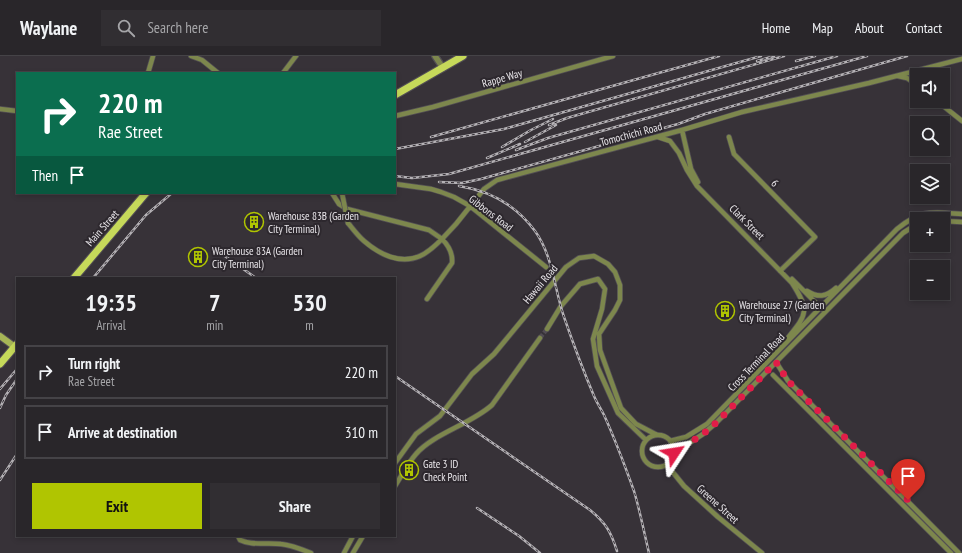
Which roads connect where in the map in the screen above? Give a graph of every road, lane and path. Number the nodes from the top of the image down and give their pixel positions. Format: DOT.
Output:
graph roads {
  1 [pos="153,56"];
  2 [pos="191,56"];
  3 [pos="296,56"];
  4 [pos="435,56"];
  5 [pos="463,56"];
  6 [pos="613,56"];
  7 [pos="962,59"];
  8 [pos="934,66"];
  9 [pos="443,68"];
  10 [pos="929,68"];
  11 [pos="148,72"];
  12 [pos="217,72"];
  13 [pos="284,72"];
  14 [pos="910,74"];
  15 [pos="897,76"];
  16 [pos="910,80"];
  17 [pos="396,93"];
  18 [pos="946,108"];
  19 [pos="0,109"];
  20 [pos="16,111"];
  21 [pos="396,116"];
  22 [pos="962,121"];
  23 [pos="682,130"];
  24 [pos="656,136"];
  25 [pos="729,137"];
  26 [pos="396,184"];
  27 [pos="145,194"];
  28 [pos="333,194"];
  29 [pos="342,194"];
  30 [pos="470,206"];
  31 [pos="962,214"];
  32 [pos="950,221"];
  33 [pos="962,222"];
  34 [pos="910,228"];
  35 [pos="442,239"];
  36 [pos="546,267"];
  37 [pos="781,270"];
  38 [pos="854,274"];
  39 [pos="75,277"];
  40 [pos="798,286"];
  41 [pos="427,299"];
  42 [pos="821,308"];
  43 [pos="825,312"];
  44 [pos="547,329"];
  45 [pos="0,336"];
  46 [pos="540,338"];
  47 [pos="16,346"];
  48 [pos="773,357"];
  49 [pos="776,362"];
  50 [pos="0,364"];
  51 [pos="773,375"];
  52 [pos="657,435"];
  53 [pos="646,440"];
  54 [pos="670,441"];
  55 [pos="674,453"];
  56 [pos="396,462"];
  57 [pos="667,465"];
  58 [pos="396,484"];
  59 [pos="238,537"];
  60 [pos="352,537"];
  61 [pos="362,537"];
  62 [pos="311,553"];
  63 [pos="344,553"];
  64 [pos="352,553"];
  65 [pos="762,553"];
  66 [pos="951,553"];
  67 [pos="959,553"];
  1 -- 11 [label="street"];
  2 -- 12 [label="street"];
  3 -- 13 [label="street"];
  4 -- 9 [label="street"];
  5 -- 9 [label="main road"];
  6 -- 21 [label="street, Rappe Way"];
  7 -- 8 [label="street, Tomochichi Road"];
  8 -- 10 [label="street, Tomochichi Road"];
  9 -- 17 [label="main road"];
  14 -- 15 [label="street, Tomochichi Road"];
  15 -- 16 [label="street"];
  15 -- 23 [label="street, Tomochichi Road"];
  18 -- 22 [label="street"];
  19 -- 20 [label="street"];
  23 -- 24 [label="street, Tomochichi Road"];
  23 -- 37 [label="street, Clark Street"];
  24 -- 30 [label="street, Tomochichi Road"];
  24 -- 37 [label="street, Clark Street"];
  25 -- 37 [label="street, 6"];
  26 -- 30 [label="street, Gibbons Road"];
  27 -- 39 [label="main road, Main Street"];
  28 -- 35 [label="street"];
  29 -- 35 [label="street, bridge"];
  30 -- 35 [label="street, Tomochichi Road"];
  30 -- 36 [label="street, Gibbons Road"];
  31 -- 38 [label="street, Cross Terminal Road"];
  32 -- 33 [label="street"];
  34 -- 43 [label="street, Cross Terminal Road"];
  35 -- 41 [label="street"];
  37 -- 40 [label="street, Clark Street"];
  37 -- 48 [label="street, Clark Street"];
  38 -- 40 [label="street"];
  38 -- 42 [label="street, Cross Terminal Road"];
  40 -- 42 [label="street, Clark Street"];
  42 -- 43 [label="street, Clark Street"];
  42 -- 48 [label="street, Cross Terminal Road"];
  43 -- 49 [label="street, Cross Terminal Road"];
  44 -- 53 [label="street"];
  45 -- 47 [label="main road"];
  46 -- 58 [label="street"];
  47 -- 50 [label="main road"];
  48 -- 54 [label="street, Cross Terminal Road"];
  49 -- 55 [label="street, Cross Terminal Road"];
  49 -- 67 [label="street"];
  51 -- 66 [label="street"];
  52 -- 53 [label="street"];
  52 -- 54 [label="street"];
  52 -- 56 [label="street, Hawaii Road"];
  53 -- 57 [label="street"];
  54 -- 55 [label="street"];
  55 -- 57 [label="street"];
  57 -- 65 [label="street, Greene Street"];
  59 -- 62 [label="street"];
  60 -- 63 [label="street"];
  61 -- 64 [label="street"];
}
